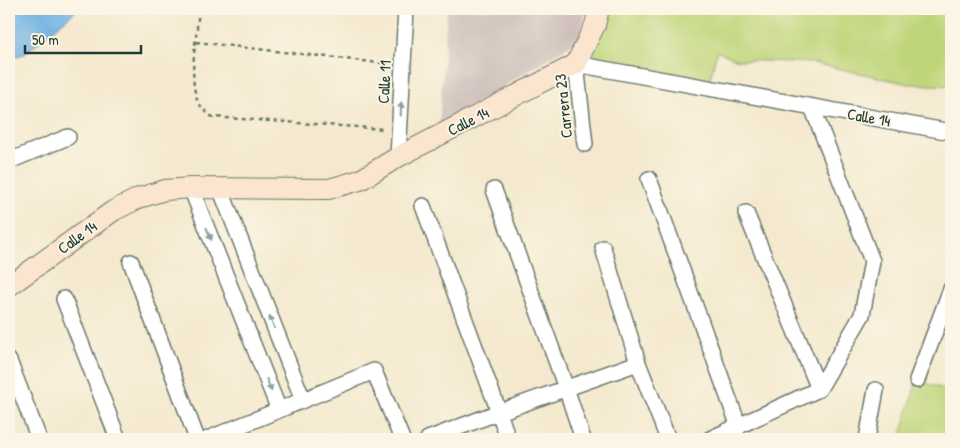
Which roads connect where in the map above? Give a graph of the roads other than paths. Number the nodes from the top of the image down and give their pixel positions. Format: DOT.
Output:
graph roads {
  1 [pos="406,9"];
  2 [pos="599,9"];
  3 [pos="576,64"];
  4 [pos="812,107"];
  5 [pos="951,132"];
  6 [pos="68,137"];
  7 [pos="585,144"];
  8 [pos="398,157"];
  9 [pos="9,161"];
  10 [pos="649,179"];
  11 [pos="191,188"];
  12 [pos="220,188"];
  13 [pos="494,190"];
  14 [pos="423,206"];
  15 [pos="746,213"];
  16 [pos="603,248"];
  17 [pos="131,262"];
  18 [pos="9,286"];
  19 [pos="951,288"];
  20 [pos="64,298"];
  21 [pos="9,361"];
  22 [pos="638,362"];
  23 [pos="917,380"];
  24 [pos="566,388"];
  25 [pos="819,389"];
  26 [pos="876,390"];
  27 [pos="303,400"];
  28 [pos="279,410"];
  29 [pos="499,412"];
  30 [pos="739,427"];
  31 [pos="216,438"];
  32 [pos="39,439"];
  33 [pos="118,439"];
  34 [pos="196,439"];
  35 [pos="402,439"];
  36 [pos="428,439"];
  37 [pos="508,439"];
  38 [pos="583,439"];
  39 [pos="668,439"];
  40 [pos="710,439"];
  41 [pos="867,439"];
  8 -- 1 [label="street, Calle 11, one-way"];
  2 -- 3 [label="street"];
  3 -- 4 [label="street, Calle 14"];
  3 -- 7 [label="street, Carrera 23"];
  3 -- 8 [label="street, Calle 14"];
  4 -- 5 [label="street, Calle 14"];
  4 -- 25 [label="street"];
  6 -- 9 [label="street"];
  8 -- 12 [label="street, Calle 14"];
  10 -- 30 [label="street"];
  11 -- 12 [label="street, Calle 14"];
  11 -- 18 [label="street, Calle 14"];
  11 -- 28 [label="street, one-way"];
  27 -- 12 [label="street, one-way"];
  13 -- 24 [label="street"];
  14 -- 29 [label="street"];
  15 -- 25 [label="street"];
  16 -- 22 [label="street"];
  17 -- 34 [label="street"];
  19 -- 23 [label="street"];
  20 -- 33 [label="street"];
  21 -- 32 [label="street"];
  22 -- 24 [label="street"];
  22 -- 39 [label="street"];
  24 -- 29 [label="street"];
  24 -- 38 [label="street"];
  25 -- 30 [label="street"];
  26 -- 41 [label="street"];
  27 -- 28 [label="street"];
  27 -- 35 [label="street"];
  28 -- 31 [label="street"];
  29 -- 36 [label="street"];
  29 -- 37 [label="street"];
  30 -- 40 [label="street"];
}
